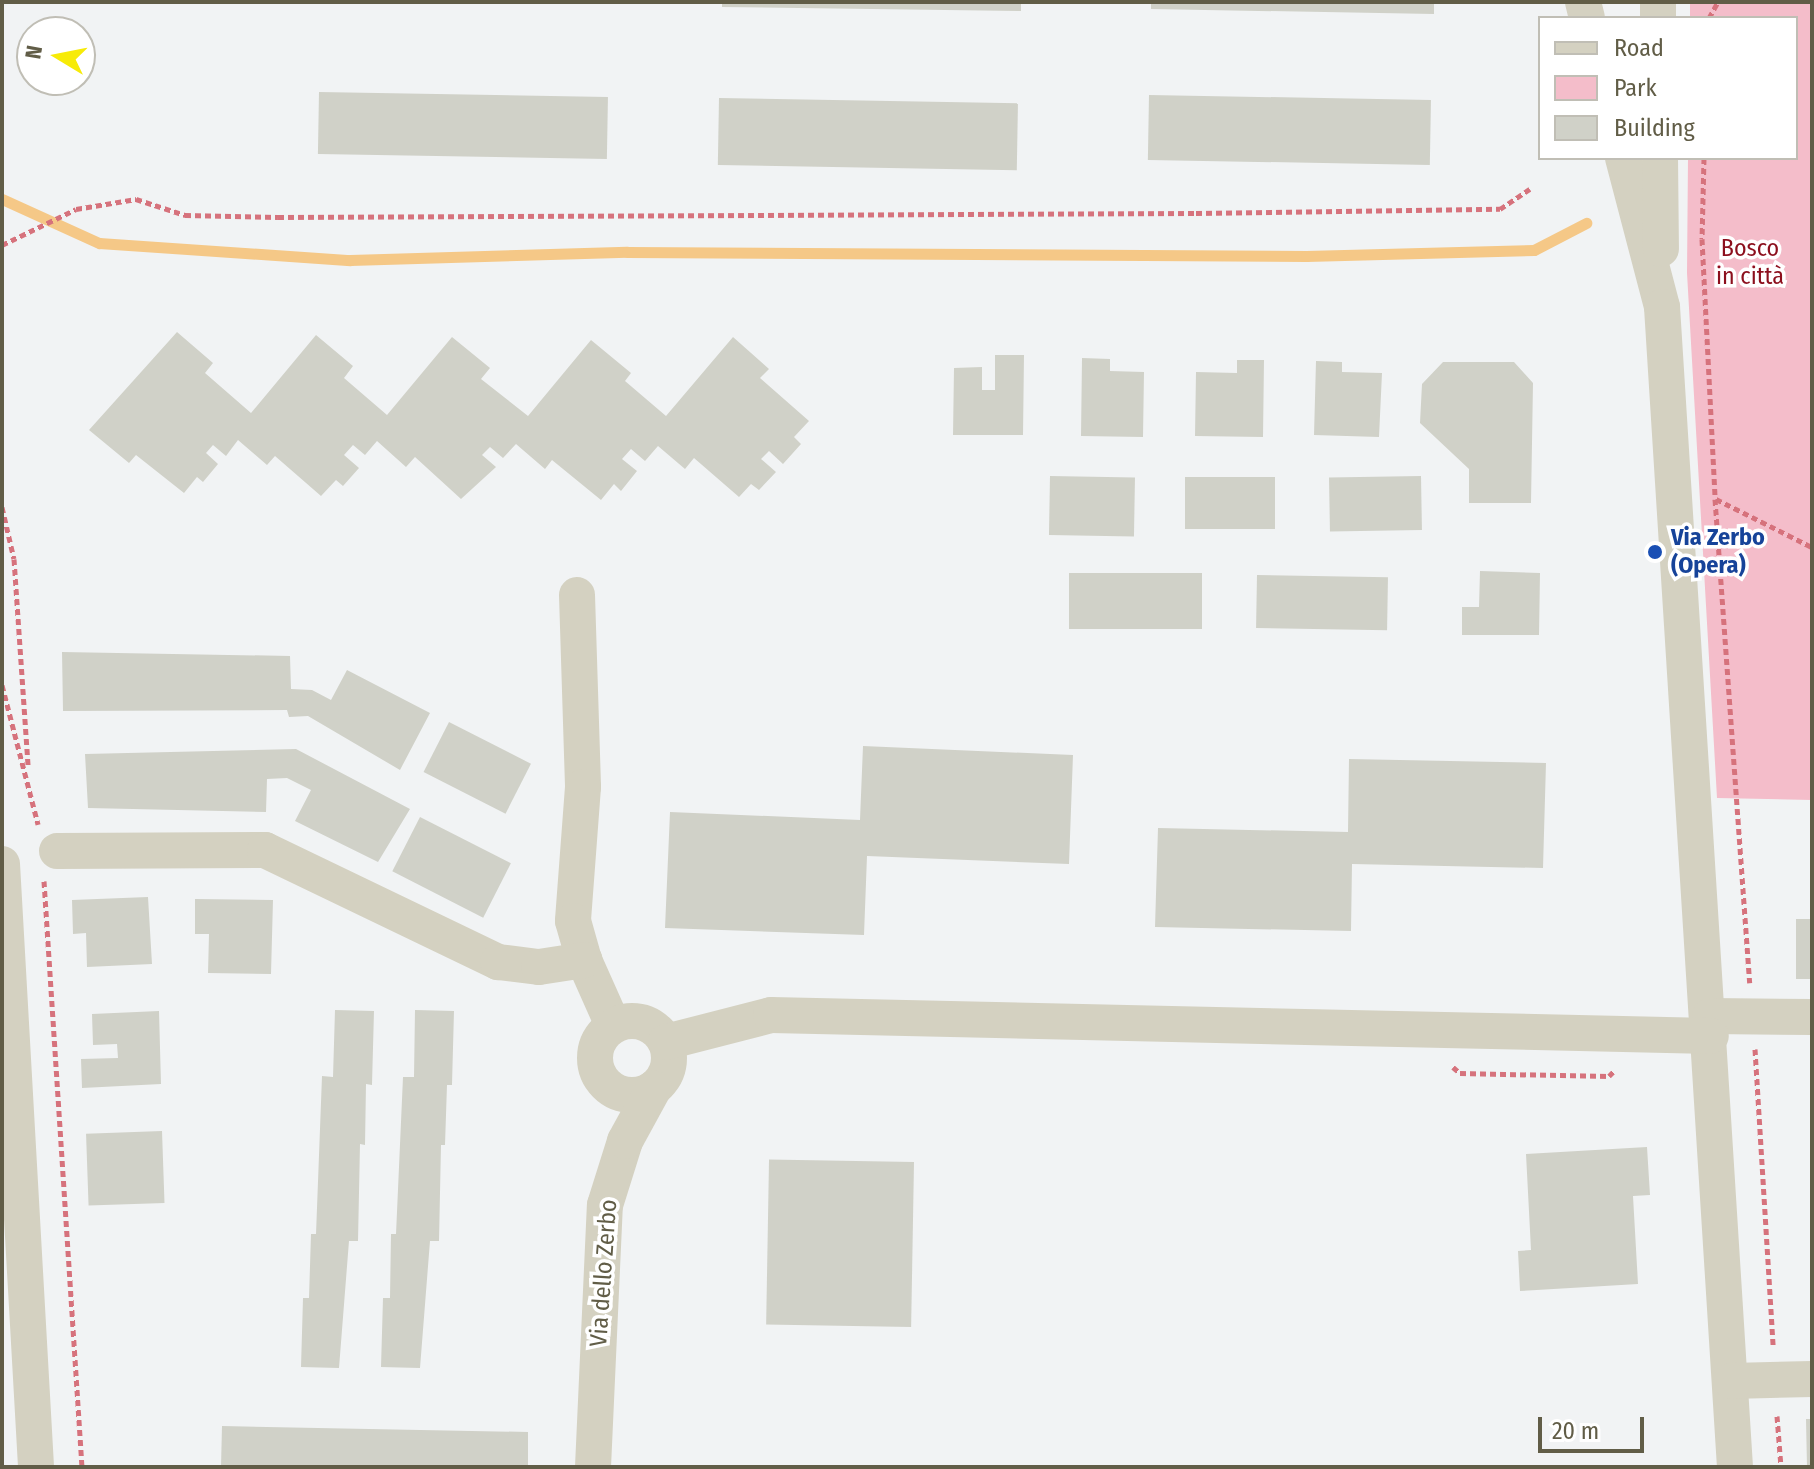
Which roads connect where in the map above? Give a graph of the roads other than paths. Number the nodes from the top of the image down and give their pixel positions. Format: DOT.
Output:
graph roads {
  1 [pos="1624,160"];
  2 [pos="1660,160"];
  3 [pos="1662,307"];
  4 [pos="577,595"];
  5 [pos="46,850"];
  6 [pos="2,864"];
  7 [pos="2,870"];
  8 [pos="584,960"];
  9 [pos="1812,1017"];
  10 [pos="613,1025"];
  11 [pos="1711,1026"];
  12 [pos="666,1042"];
  13 [pos="654,1088"];
  14 [pos="1812,1379"];
  15 [pos="1731,1381"];
  16 [pos="36,1467"];
  17 [pos="593,1467"];
  18 [pos="1735,1467"];
  1 -- 3 [label="street"];
  2 -- 3 [label="street"];
  3 -- 11 [label="street"];
  4 -- 8 [label="street"];
  5 -- 8 [label="street"];
  6 -- 7 [label="street"];
  7 -- 16 [label="street"];
  8 -- 10 [label="street"];
  9 -- 11 [label="street"];
  10 -- 12 [label="street"];
  10 -- 13 [label="street"];
  11 -- 12 [label="street"];
  11 -- 15 [label="street"];
  12 -- 13 [label="street"];
  13 -- 17 [label="street, Via dello Zerbo"];
  14 -- 15 [label="street"];
  15 -- 18 [label="street"];
}
